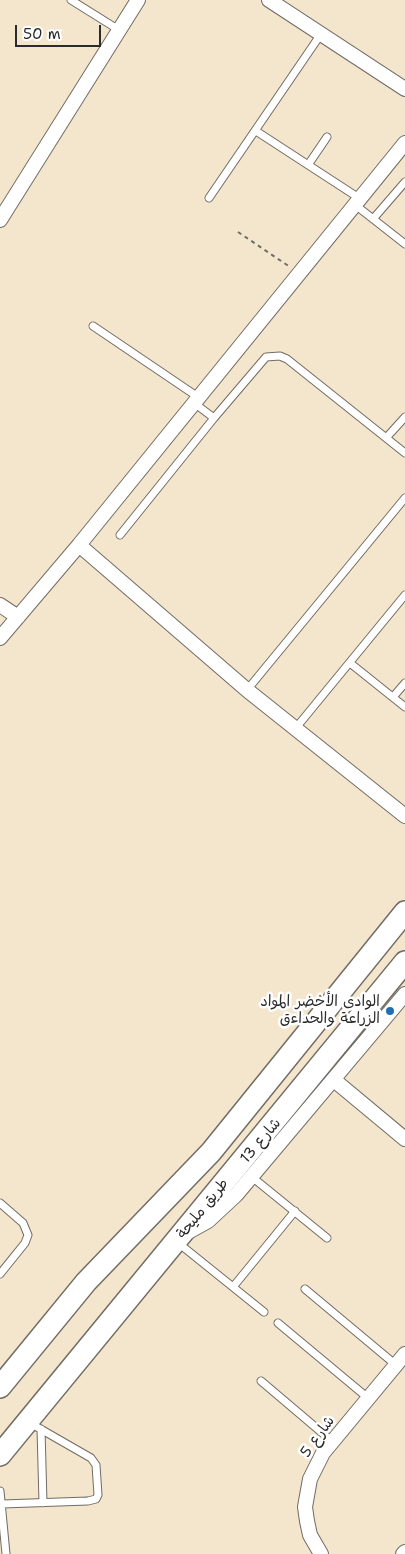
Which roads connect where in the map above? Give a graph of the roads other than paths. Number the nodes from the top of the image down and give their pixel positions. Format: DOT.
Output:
graph roads {
  1 [pos="71,0"];
  2 [pos="138,0"];
  3 [pos="269,0"];
  4 [pos="119,30"];
  5 [pos="322,34"];
  6 [pos="405,89"];
  7 [pos="256,130"];
  8 [pos="327,137"];
  9 [pos="405,142"];
  10 [pos="308,165"];
  11 [pos="405,182"];
  12 [pos="209,198"];
  13 [pos="357,201"];
  14 [pos="374,219"];
  15 [pos="0,220"];
  16 [pos="405,244"];
  17 [pos="93,326"];
  18 [pos="196,400"];
  19 [pos="405,417"];
  20 [pos="214,418"];
  21 [pos="386,438"];
  22 [pos="405,453"];
  23 [pos="405,498"];
  24 [pos="120,536"];
  25 [pos="79,545"];
  26 [pos="405,596"];
  27 [pos="0,605"];
  28 [pos="18,617"];
  29 [pos="0,638"];
  30 [pos="350,663"];
  31 [pos="405,683"];
  32 [pos="247,690"];
  33 [pos="393,697"];
  34 [pos="405,707"];
  35 [pos="295,729"];
  36 [pos="405,816"];
  37 [pos="405,912"];
  38 [pos="405,962"];
  39 [pos="405,994"];
  40 [pos="334,1080"];
  41 [pos="405,1139"];
  42 [pos="252,1177"];
  43 [pos="0,1203"];
  44 [pos="295,1212"];
  45 [pos="180,1238"];
  46 [pos="327,1238"];
  47 [pos="0,1274"];
  48 [pos="232,1287"];
  49 [pos="305,1289"];
  50 [pos="264,1312"];
  51 [pos="278,1323"];
  52 [pos="400,1359"];
  53 [pos="261,1381"];
  54 [pos="0,1387"];
  55 [pos="368,1398"];
  56 [pos="35,1425"];
  57 [pos="333,1442"];
  58 [pos="0,1455"];
  59 [pos="0,1492"];
  60 [pos="43,1503"];
  61 [pos="2,1504"];
  62 [pos="6,1554"];
  63 [pos="321,1554"];
  1 -- 4 [label="lane"];
  2 -- 4 [label="street"];
  3 -- 5 [label="street"];
  4 -- 15 [label="street"];
  5 -- 6 [label="street"];
  5 -- 7 [label="lane"];
  7 -- 10 [label="lane"];
  7 -- 12 [label="lane"];
  8 -- 10 [label="lane"];
  9 -- 13 [label="street"];
  10 -- 13 [label="lane"];
  11 -- 14 [label="lane"];
  13 -- 14 [label="lane"];
  13 -- 18 [label="street"];
  14 -- 16 [label="lane"];
  17 -- 18 [label="lane"];
  18 -- 20 [label="lane"];
  18 -- 25 [label="street"];
  19 -- 21 [label="lane"];
  20 -- 21 [label="lane"];
  20 -- 24 [label="lane"];
  21 -- 22 [label="lane"];
  23 -- 32 [label="lane"];
  25 -- 28 [label="street"];
  25 -- 32 [label="street"];
  26 -- 30 [label="lane"];
  27 -- 28 [label="street"];
  28 -- 29 [label="street"];
  30 -- 33 [label="lane"];
  30 -- 35 [label="lane"];
  31 -- 33 [label="lane"];
  32 -- 35 [label="street"];
  33 -- 34 [label="lane"];
  35 -- 36 [label="street"];
  37 -- 54 [label="main road, طريق مليحة"];
  38 -- 45 [label="main road, طريق مليحة"];
  39 -- 40 [label="street, شارع 13"];
  40 -- 41 [label="street"];
  40 -- 42 [label="street, شارع 13"];
  42 -- 44 [label="lane"];
  42 -- 45 [label="street, شارع 13"];
  43 -- 47 [label="lane"];
  44 -- 46 [label="lane"];
  44 -- 48 [label="lane"];
  45 -- 48 [label="lane"];
  45 -- 56 [label="main road, طريق مليحة"];
  48 -- 50 [label="lane"];
  49 -- 52 [label="lane"];
  51 -- 55 [label="lane"];
  52 -- 55 [label="street, شارع 5"];
  53 -- 57 [label="lane"];
  55 -- 57 [label="street, شارع 5"];
  56 -- 58 [label="main road, طريق مليحة"];
  56 -- 60 [label="lane"];
  56 -- 60 [label="lane"];
  57 -- 63 [label="street, شارع 5"];
  59 -- 61 [label="lane"];
  60 -- 61 [label="lane"];
  61 -- 62 [label="lane"];
}
